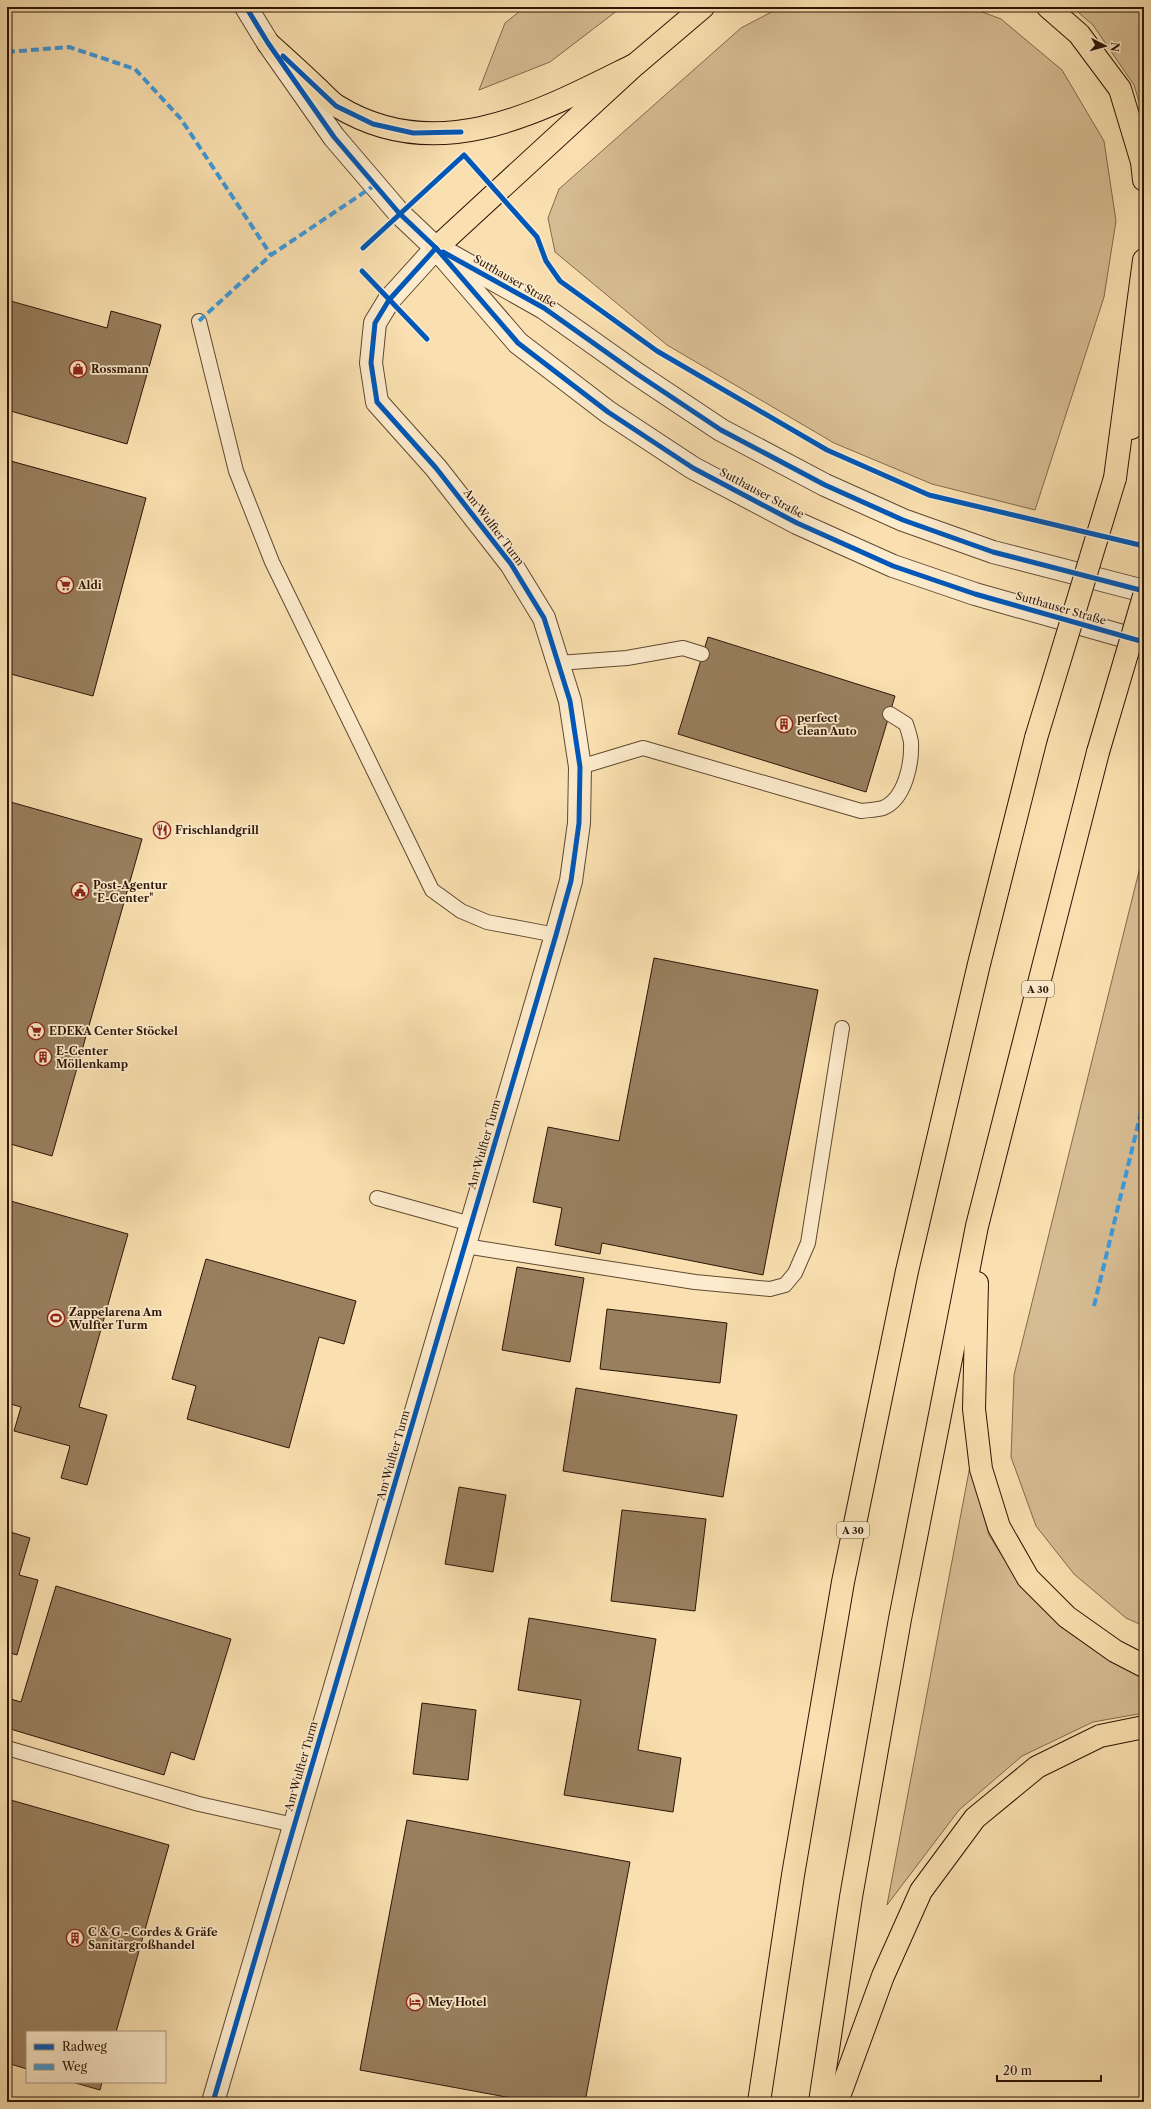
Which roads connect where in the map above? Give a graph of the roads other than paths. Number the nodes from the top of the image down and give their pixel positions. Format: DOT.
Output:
graph roads {
  1 [pos="246,7"];
  2 [pos="703,7"];
  3 [pos="1048,7"];
  4 [pos="268,43"];
  5 [pos="636,64"];
  6 [pos="1144,180"];
  7 [pos="436,248"];
  8 [pos="1144,260"];
  9 [pos="199,321"];
  10 [pos="1144,389"];
  11 [pos="1115,478"];
  12 [pos="1144,591"];
  13 [pos="1144,596"];
  14 [pos="1144,642"];
  15 [pos="702,654"];
  16 [pos="558,663"];
  17 [pos="890,714"];
  18 [pos="580,767"];
  19 [pos="556,935"];
  20 [pos="842,1028"];
  21 [pos="377,1198"];
  22 [pos="471,1224"];
  23 [pos="977,1226"];
  24 [pos="465,1246"];
  25 [pos="1144,1666"];
  26 [pos="1144,1727"];
  27 [pos="7,1748"];
  28 [pos="294,1825"];
  29 [pos="213,2102"];
  30 [pos="759,2102"];
  31 [pos="820,2102"];
  32 [pos="837,2102"];
  1 -- 4 [label="street, Sutthauser Straße"];
  2 -- 5 [label="highway"];
  3 -- 6 [label="highway"];
  4 -- 5 [label="highway"];
  4 -- 7 [label="street, Sutthauser Straße"];
  5 -- 7 [label="highway"];
  7 -- 12 [label="street, Sutthauser Straße"];
  7 -- 14 [label="street, Sutthauser Straße"];
  7 -- 16 [label="street, Am Wulfter Turm"];
  8 -- 11 [label="highway"];
  9 -- 19 [label="lane"];
  10 -- 11 [label="highway, A 30"];
  11 -- 30 [label="highway, A 30, bridge"];
  13 -- 23 [label="highway, A 30, bridge"];
  15 -- 16 [label="lane"];
  16 -- 18 [label="street, Am Wulfter Turm"];
  17 -- 18 [label="lane"];
  18 -- 19 [label="street, Am Wulfter Turm"];
  19 -- 22 [label="street, Am Wulfter Turm"];
  20 -- 24 [label="lane"];
  21 -- 22 [label="lane"];
  22 -- 24 [label="street, Am Wulfter Turm"];
  23 -- 25 [label="highway"];
  23 -- 31 [label="highway, A 30"];
  24 -- 28 [label="street, Am Wulfter Turm"];
  26 -- 32 [label="highway"];
  27 -- 28 [label="lane"];
  28 -- 29 [label="street, Am Wulfter Turm"];
}
